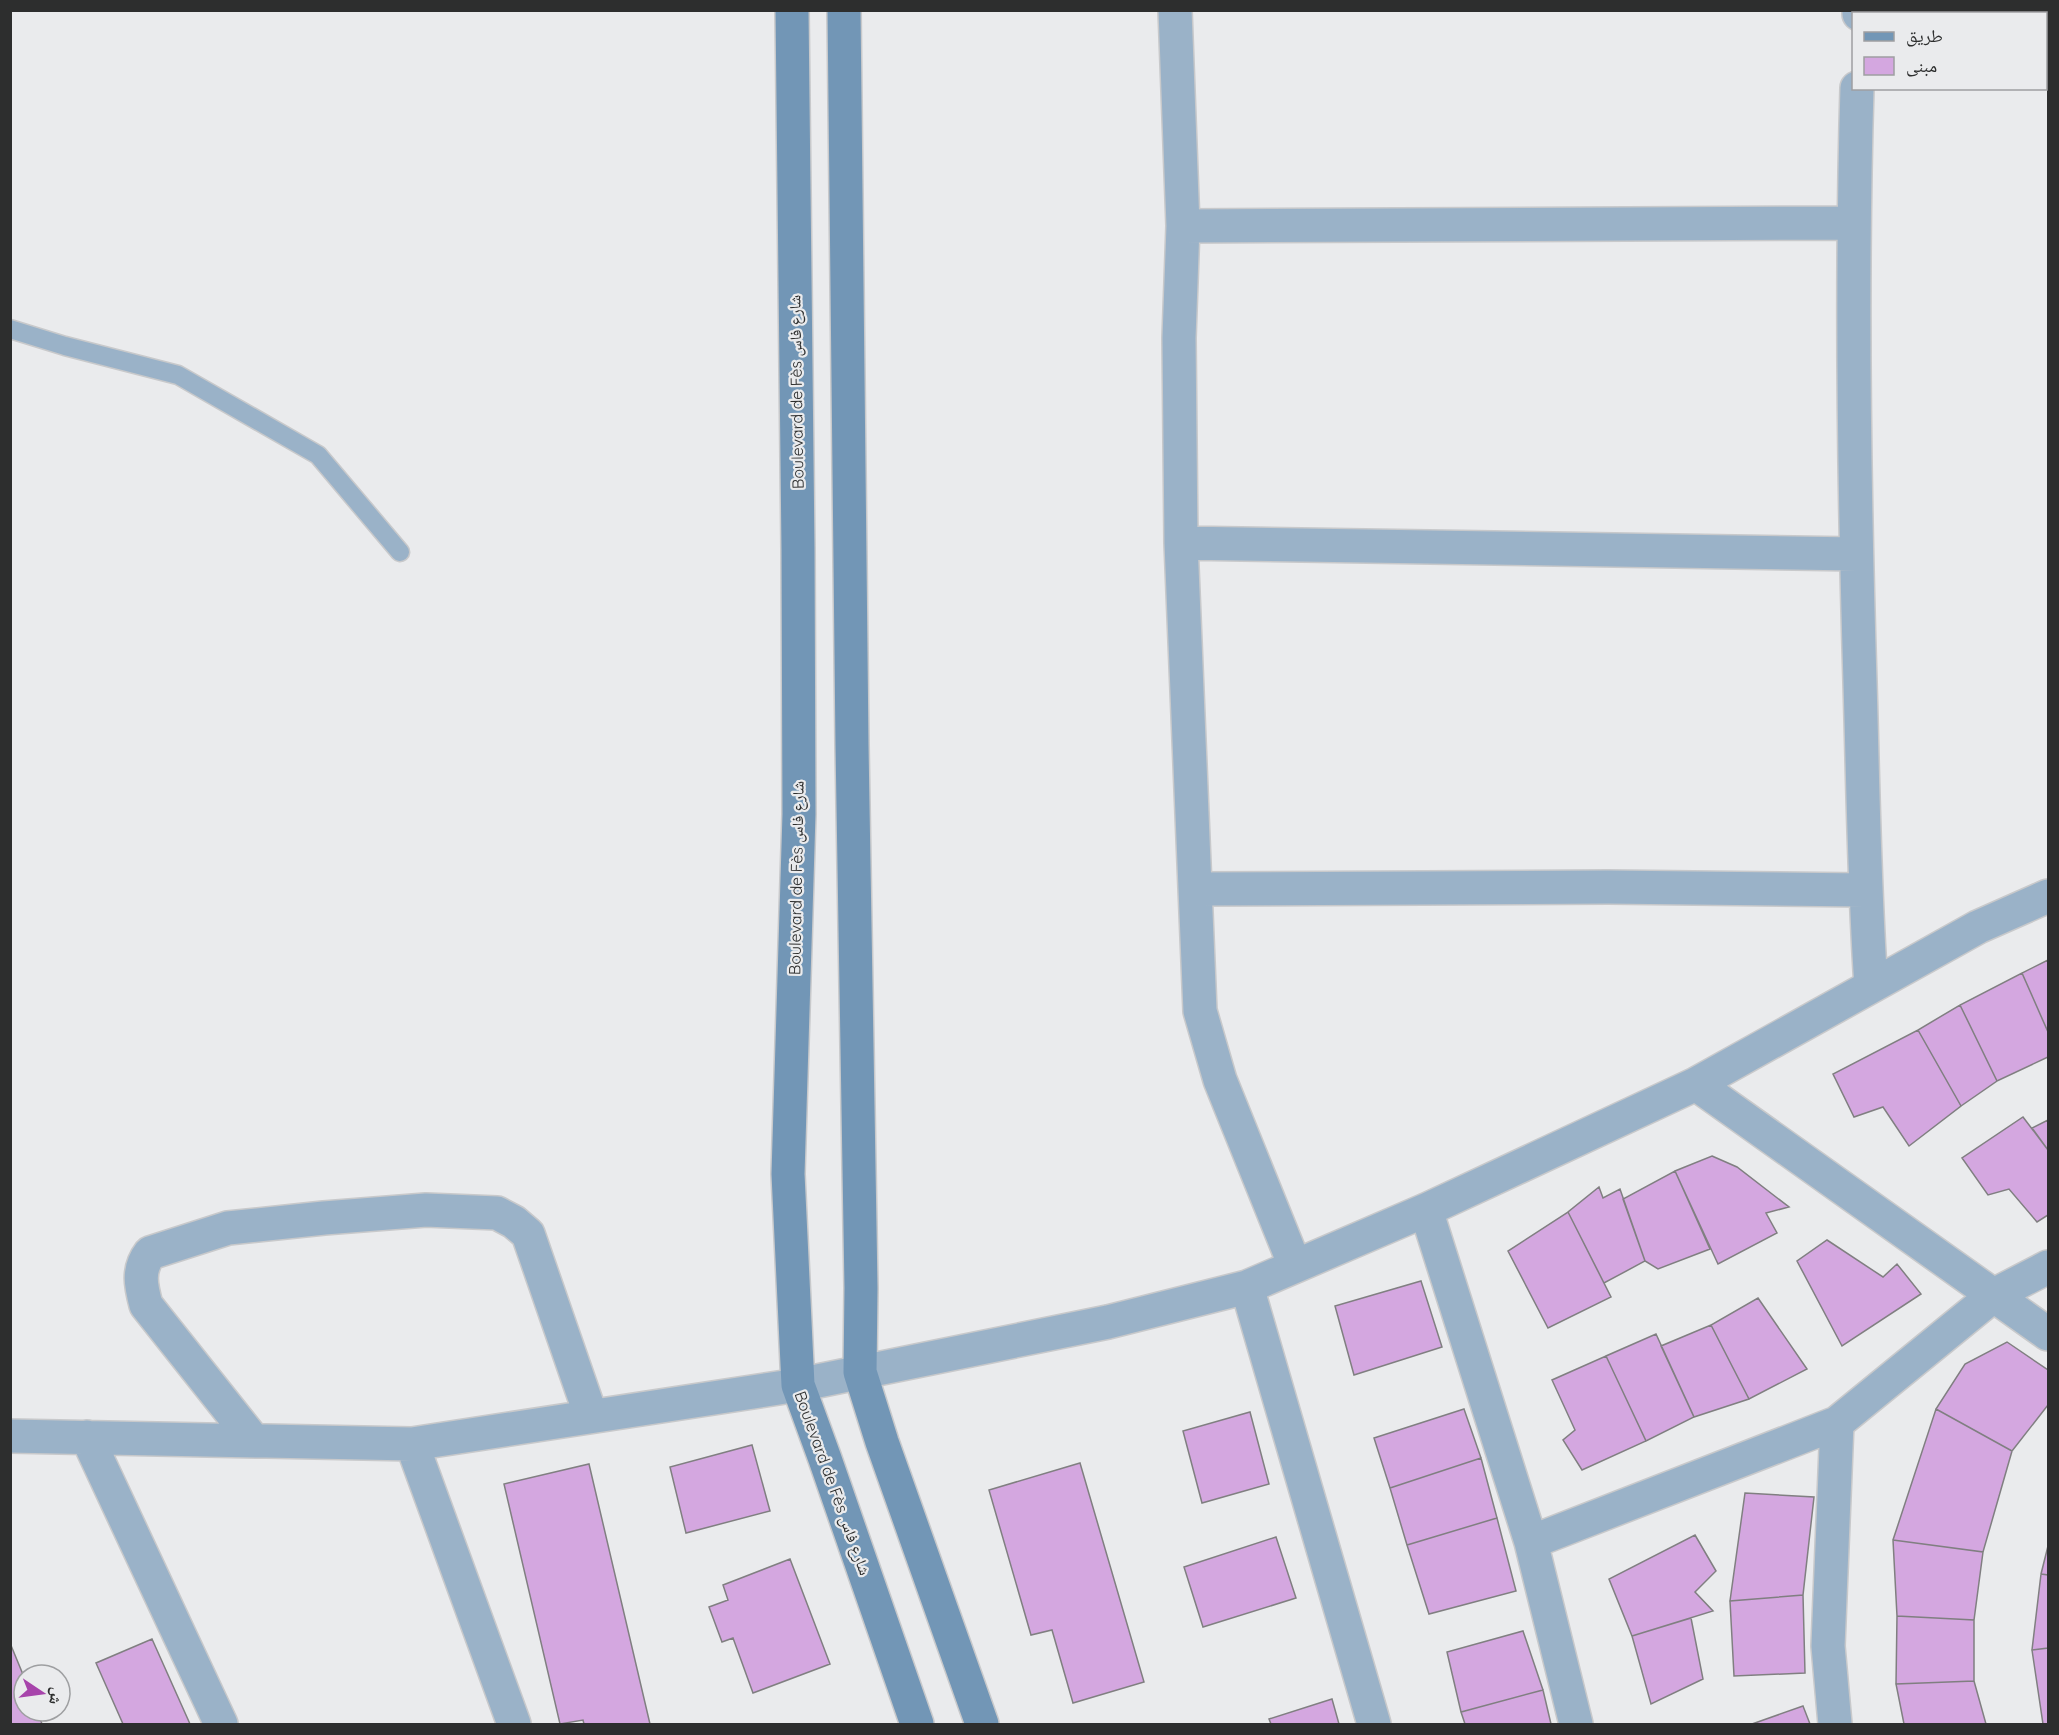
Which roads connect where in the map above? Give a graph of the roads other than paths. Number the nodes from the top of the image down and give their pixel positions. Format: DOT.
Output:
graph roads {
  1 [pos="792,10"];
  2 [pos="844,10"];
  3 [pos="1175,10"];
  4 [pos="1857,90"];
  5 [pos="1853,224"];
  6 [pos="1183,226"];
  7 [pos="10,329"];
  8 [pos="1181,543"];
  9 [pos="400,552"];
  10 [pos="1856,554"];
  11 [pos="1195,889"];
  12 [pos="1864,890"];
  13 [pos="2049,896"];
  14 [pos="1871,986"];
  15 [pos="1696,1084"];
  16 [pos="1426,1210"];
  17 [pos="1295,1266"];
  18 [pos="2049,1267"];
  19 [pos="1247,1287"];
  20 [pos="1994,1295"];
  21 [pos="2049,1334"];
  22 [pos="860,1372"];
  23 [pos="798,1384"];
  24 [pos="591,1416"];
  25 [pos="1838,1424"];
  26 [pos="10,1436"];
  27 [pos="87,1437"];
  28 [pos="254,1441"];
  29 [pos="412,1444"];
  30 [pos="1531,1542"];
  31 [pos="221,1725"];
  32 [pos="514,1725"];
  33 [pos="917,1725"];
  34 [pos="982,1725"];
  35 [pos="1374,1725"];
  36 [pos="1576,1725"];
  37 [pos="1835,1725"];
  1 -- 23 [label="main road, Boulevard de Fès شارع فاس"];
  2 -- 22 [label="main road"];
  3 -- 6 [label="street"];
  4 -- 5 [label="street"];
  5 -- 6 [label="street"];
  5 -- 10 [label="street"];
  6 -- 8 [label="street"];
  7 -- 9 [label="lane"];
  8 -- 10 [label="street"];
  8 -- 11 [label="street"];
  10 -- 12 [label="street"];
  11 -- 12 [label="street"];
  11 -- 17 [label="street"];
  12 -- 14 [label="street"];
  13 -- 14 [label="street"];
  14 -- 15 [label="street"];
  15 -- 16 [label="street"];
  15 -- 20 [label="street"];
  16 -- 17 [label="street"];
  16 -- 30 [label="street"];
  17 -- 19 [label="street"];
  18 -- 20 [label="street"];
  19 -- 22 [label="street"];
  19 -- 35 [label="street"];
  20 -- 21 [label="street"];
  20 -- 25 [label="street"];
  22 -- 23 [label="street"];
  22 -- 34 [label="main road"];
  23 -- 24 [label="street"];
  23 -- 33 [label="main road, Boulevard de Fès شارع فاس"];
  24 -- 28 [label="street"];
  24 -- 29 [label="street"];
  25 -- 30 [label="street"];
  25 -- 37 [label="street"];
  26 -- 27 [label="street"];
  27 -- 28 [label="street"];
  27 -- 31 [label="street"];
  28 -- 29 [label="street"];
  29 -- 32 [label="street"];
  30 -- 36 [label="street"];
}
